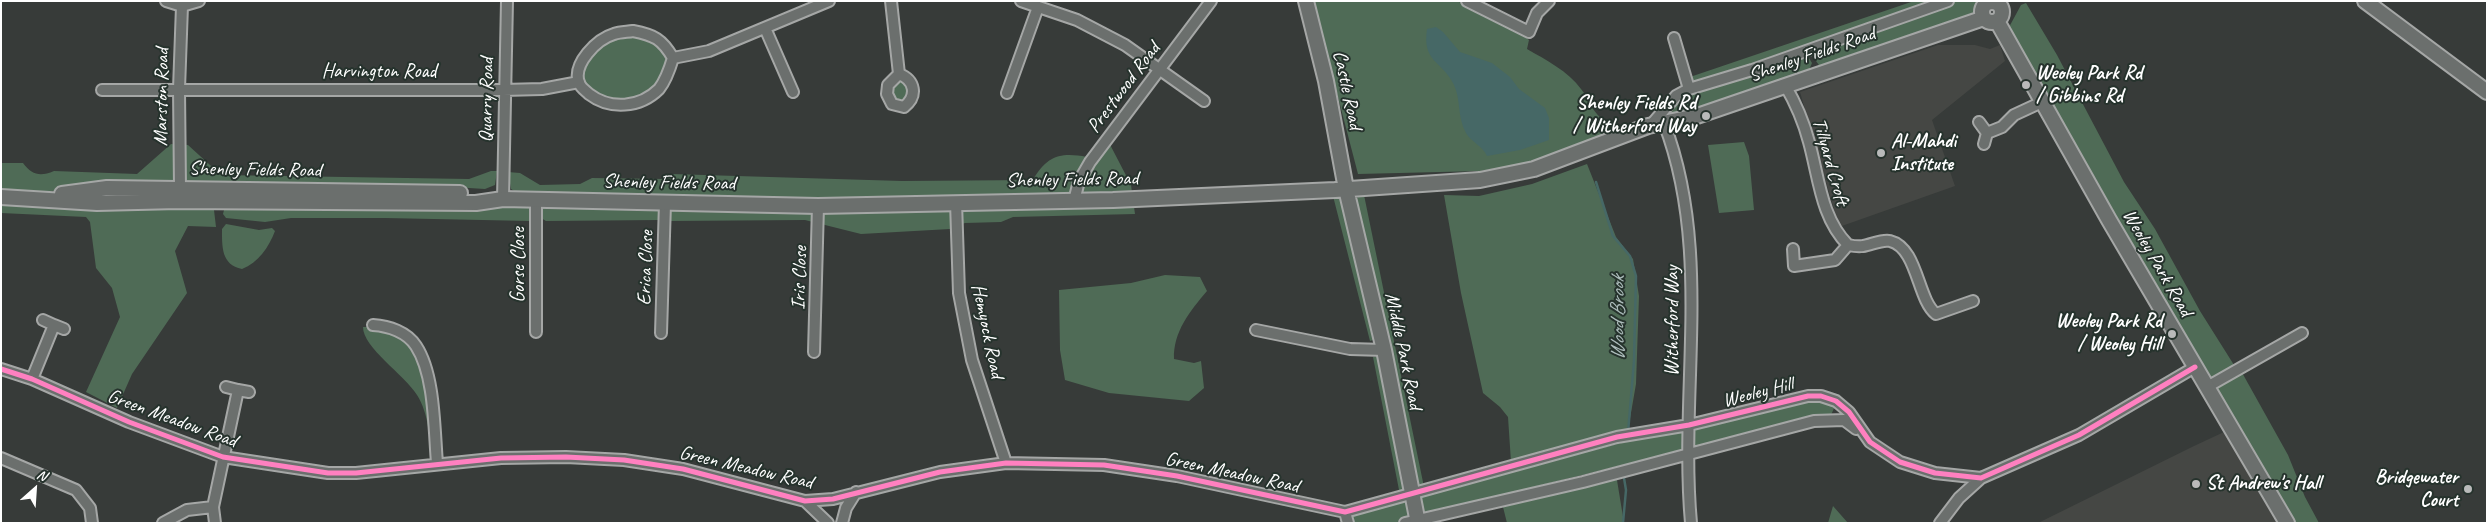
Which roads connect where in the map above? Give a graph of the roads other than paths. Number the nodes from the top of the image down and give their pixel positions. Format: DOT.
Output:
graph roads {
  1 [pos="166,1"];
  2 [pos="199,1"];
  3 [pos="507,1"];
  4 [pos="829,1"];
  5 [pos="891,1"];
  6 [pos="1021,1"];
  7 [pos="1212,1"];
  8 [pos="1306,1"];
  9 [pos="1467,1"];
  10 [pos="1549,1"];
  11 [pos="1948,1"];
  12 [pos="2365,1"];
  13 [pos="182,6"];
  14 [pos="1038,7"];
  15 [pos="1995,9"];
  16 [pos="765,28"];
  17 [pos="1674,38"];
  18 [pos="674,58"];
  19 [pos="1160,69"];
  20 [pos="899,74"];
  21 [pos="579,82"];
  22 [pos="1785,85"];
  23 [pos="179,89"];
  24 [pos="1688,89"];
  25 [pos="102,90"];
  26 [pos="503,90"];
  27 [pos="793,92"];
  28 [pos="2487,92"];
  29 [pos="1007,93"];
  30 [pos="1204,101"];
  31 [pos="2042,102"];
  32 [pos="1979,122"];
  33 [pos="1658,124"];
  34 [pos="1988,133"];
  35 [pos="1984,144"];
  36 [pos="180,188"];
  37 [pos="1346,189"];
  38 [pos="1,197"];
  39 [pos="36,198"];
  40 [pos="502,199"];
  41 [pos="536,199"];
  42 [pos="1074,200"];
  43 [pos="665,202"];
  44 [pos="956,202"];
  45 [pos="818,206"];
  46 [pos="1848,245"];
  47 [pos="1793,249"];
  48 [pos="1973,301"];
  49 [pos="43,320"];
  50 [pos="373,325"];
  51 [pos="1256,330"];
  52 [pos="536,332"];
  53 [pos="2302,332"];
  54 [pos="661,333"];
  55 [pos="1384,350"];
  56 [pos="814,352"];
  57 [pos="2196,367"];
  58 [pos="1,369"];
  59 [pos="32,379"];
  60 [pos="226,387"];
  61 [pos="2207,387"];
  62 [pos="238,390"];
  63 [pos="249,392"];
  64 [pos="1689,425"];
  65 [pos="1865,435"];
  66 [pos="1690,454"];
  67 [pos="223,457"];
  68 [pos="1,458"];
  69 [pos="437,463"];
  70 [pos="1006,463"];
  71 [pos="1981,478"];
  72 [pos="856,492"];
  73 [pos="1412,493"];
  74 [pos="805,502"];
  75 [pos="213,507"];
  76 [pos="1344,512"];
  77 [pos="1414,521"];
  78 [pos="92,523"];
  79 [pos="163,523"];
  80 [pos="215,523"];
  81 [pos="828,523"];
  82 [pos="842,523"];
  83 [pos="1348,523"];
  84 [pos="1691,523"];
  85 [pos="1940,523"];
  86 [pos="2287,523"];
  1 -- 13 [label="street"];
  2 -- 13 [label="street"];
  3 -- 26 [label="street, Quarry Road"];
  4 -- 16 [label="street"];
  5 -- 20 [label="street"];
  6 -- 14 [label="street"];
  7 -- 19 [label="street, Prestwood Road"];
  8 -- 37 [label="street, Castle Road"];
  9 -- 10 [label="street"];
  11 -- 24 [label="street, Shenley Fields Road"];
  12 -- 28 [label="street"];
  13 -- 23 [label="street, Marston Road"];
  14 -- 19 [label="street"];
  14 -- 29 [label="street"];
  15 -- 22 [label="street, Shenley Fields Road"];
  15 -- 31 [label="street, Weoley Park Road"];
  16 -- 18 [label="street"];
  16 -- 27 [label="street"];
  17 -- 24 [label="street"];
  18 -- 21 [label="street"];
  18 -- 21 [label="street"];
  19 -- 30 [label="street"];
  19 -- 42 [label="street, Prestwood Road"];
  21 -- 26 [label="street, Harvington Road"];
  22 -- 33 [label="street, Shenley Fields Road"];
  22 -- 46 [label="street, Tillyard Croft"];
  23 -- 25 [label="street, Harvington Road"];
  23 -- 26 [label="street, Harvington Road"];
  23 -- 36 [label="street, Marston Road"];
  24 -- 33 [label="street, Shenley Fields Road"];
  26 -- 40 [label="street, Quarry Road"];
  31 -- 34 [label="street"];
  31 -- 57 [label="street, Weoley Park Road"];
  32 -- 34 [label="street"];
  33 -- 37 [label="street, Shenley Fields Road"];
  33 -- 64 [label="street, Witherford Way"];
  34 -- 35 [label="street"];
  36 -- 39 [label="street, Shenley Fields Road"];
  36 -- 40 [label="street, Shenley Fields Road"];
  37 -- 42 [label="street, Shenley Fields Road"];
  37 -- 55 [label="street, Middle Park Road"];
  38 -- 39 [label="street, Shenley Fields Road"];
  39 -- 40 [label="street, Shenley Fields Road"];
  40 -- 41 [label="street, Shenley Fields Road"];
  41 -- 43 [label="street, Shenley Fields Road"];
  41 -- 52 [label="street, Gorse Close"];
  42 -- 44 [label="street, Shenley Fields Road"];
  43 -- 45 [label="street, Shenley Fields Road"];
  43 -- 54 [label="street, Erica Close"];
  44 -- 45 [label="street, Shenley Fields Road"];
  44 -- 70 [label="street, Hemyock Road"];
  45 -- 56 [label="street, Iris Close"];
  46 -- 47 [label="street"];
  46 -- 48 [label="street"];
  49 -- 59 [label="street"];
  50 -- 69 [label="street"];
  51 -- 55 [label="street"];
  53 -- 61 [label="street"];
  55 -- 73 [label="street, Middle Park Road"];
  57 -- 61 [label="street, Weoley Park Road"];
  57 -- 71 [label="street, Weoley Hill"];
  58 -- 59 [label="street, Green Meadow Road"];
  59 -- 67 [label="street, Green Meadow Road"];
  60 -- 62 [label="street"];
  61 -- 86 [label="street, Weoley Park Road"];
  62 -- 63 [label="street"];
  62 -- 67 [label="street"];
  64 -- 65 [label="street, Weoley Hill"];
  64 -- 66 [label="street, Witherford Way"];
  64 -- 73 [label="street, Weoley Hill"];
  65 -- 66 [label="street, Weoley Hill"];
  65 -- 71 [label="street, Weoley Hill"];
  66 -- 77 [label="street, Weoley Hill"];
  66 -- 84 [label="street, Witherford Way"];
  67 -- 69 [label="street, Green Meadow Road"];
  67 -- 75 [label="street"];
  68 -- 78 [label="street"];
  69 -- 74 [label="street, Green Meadow Road"];
  70 -- 72 [label="street, Green Meadow Road"];
  70 -- 76 [label="street, Green Meadow Road"];
  71 -- 85 [label="street"];
  72 -- 74 [label="street, Green Meadow Road"];
  72 -- 82 [label="street"];
  73 -- 76 [label="street, Weoley Hill"];
  73 -- 77 [label="street, Middle Park Road"];
  74 -- 81 [label="street, Green Meadow Road"];
  75 -- 79 [label="street"];
  75 -- 80 [label="street"];
  76 -- 83 [label="street"];
}
